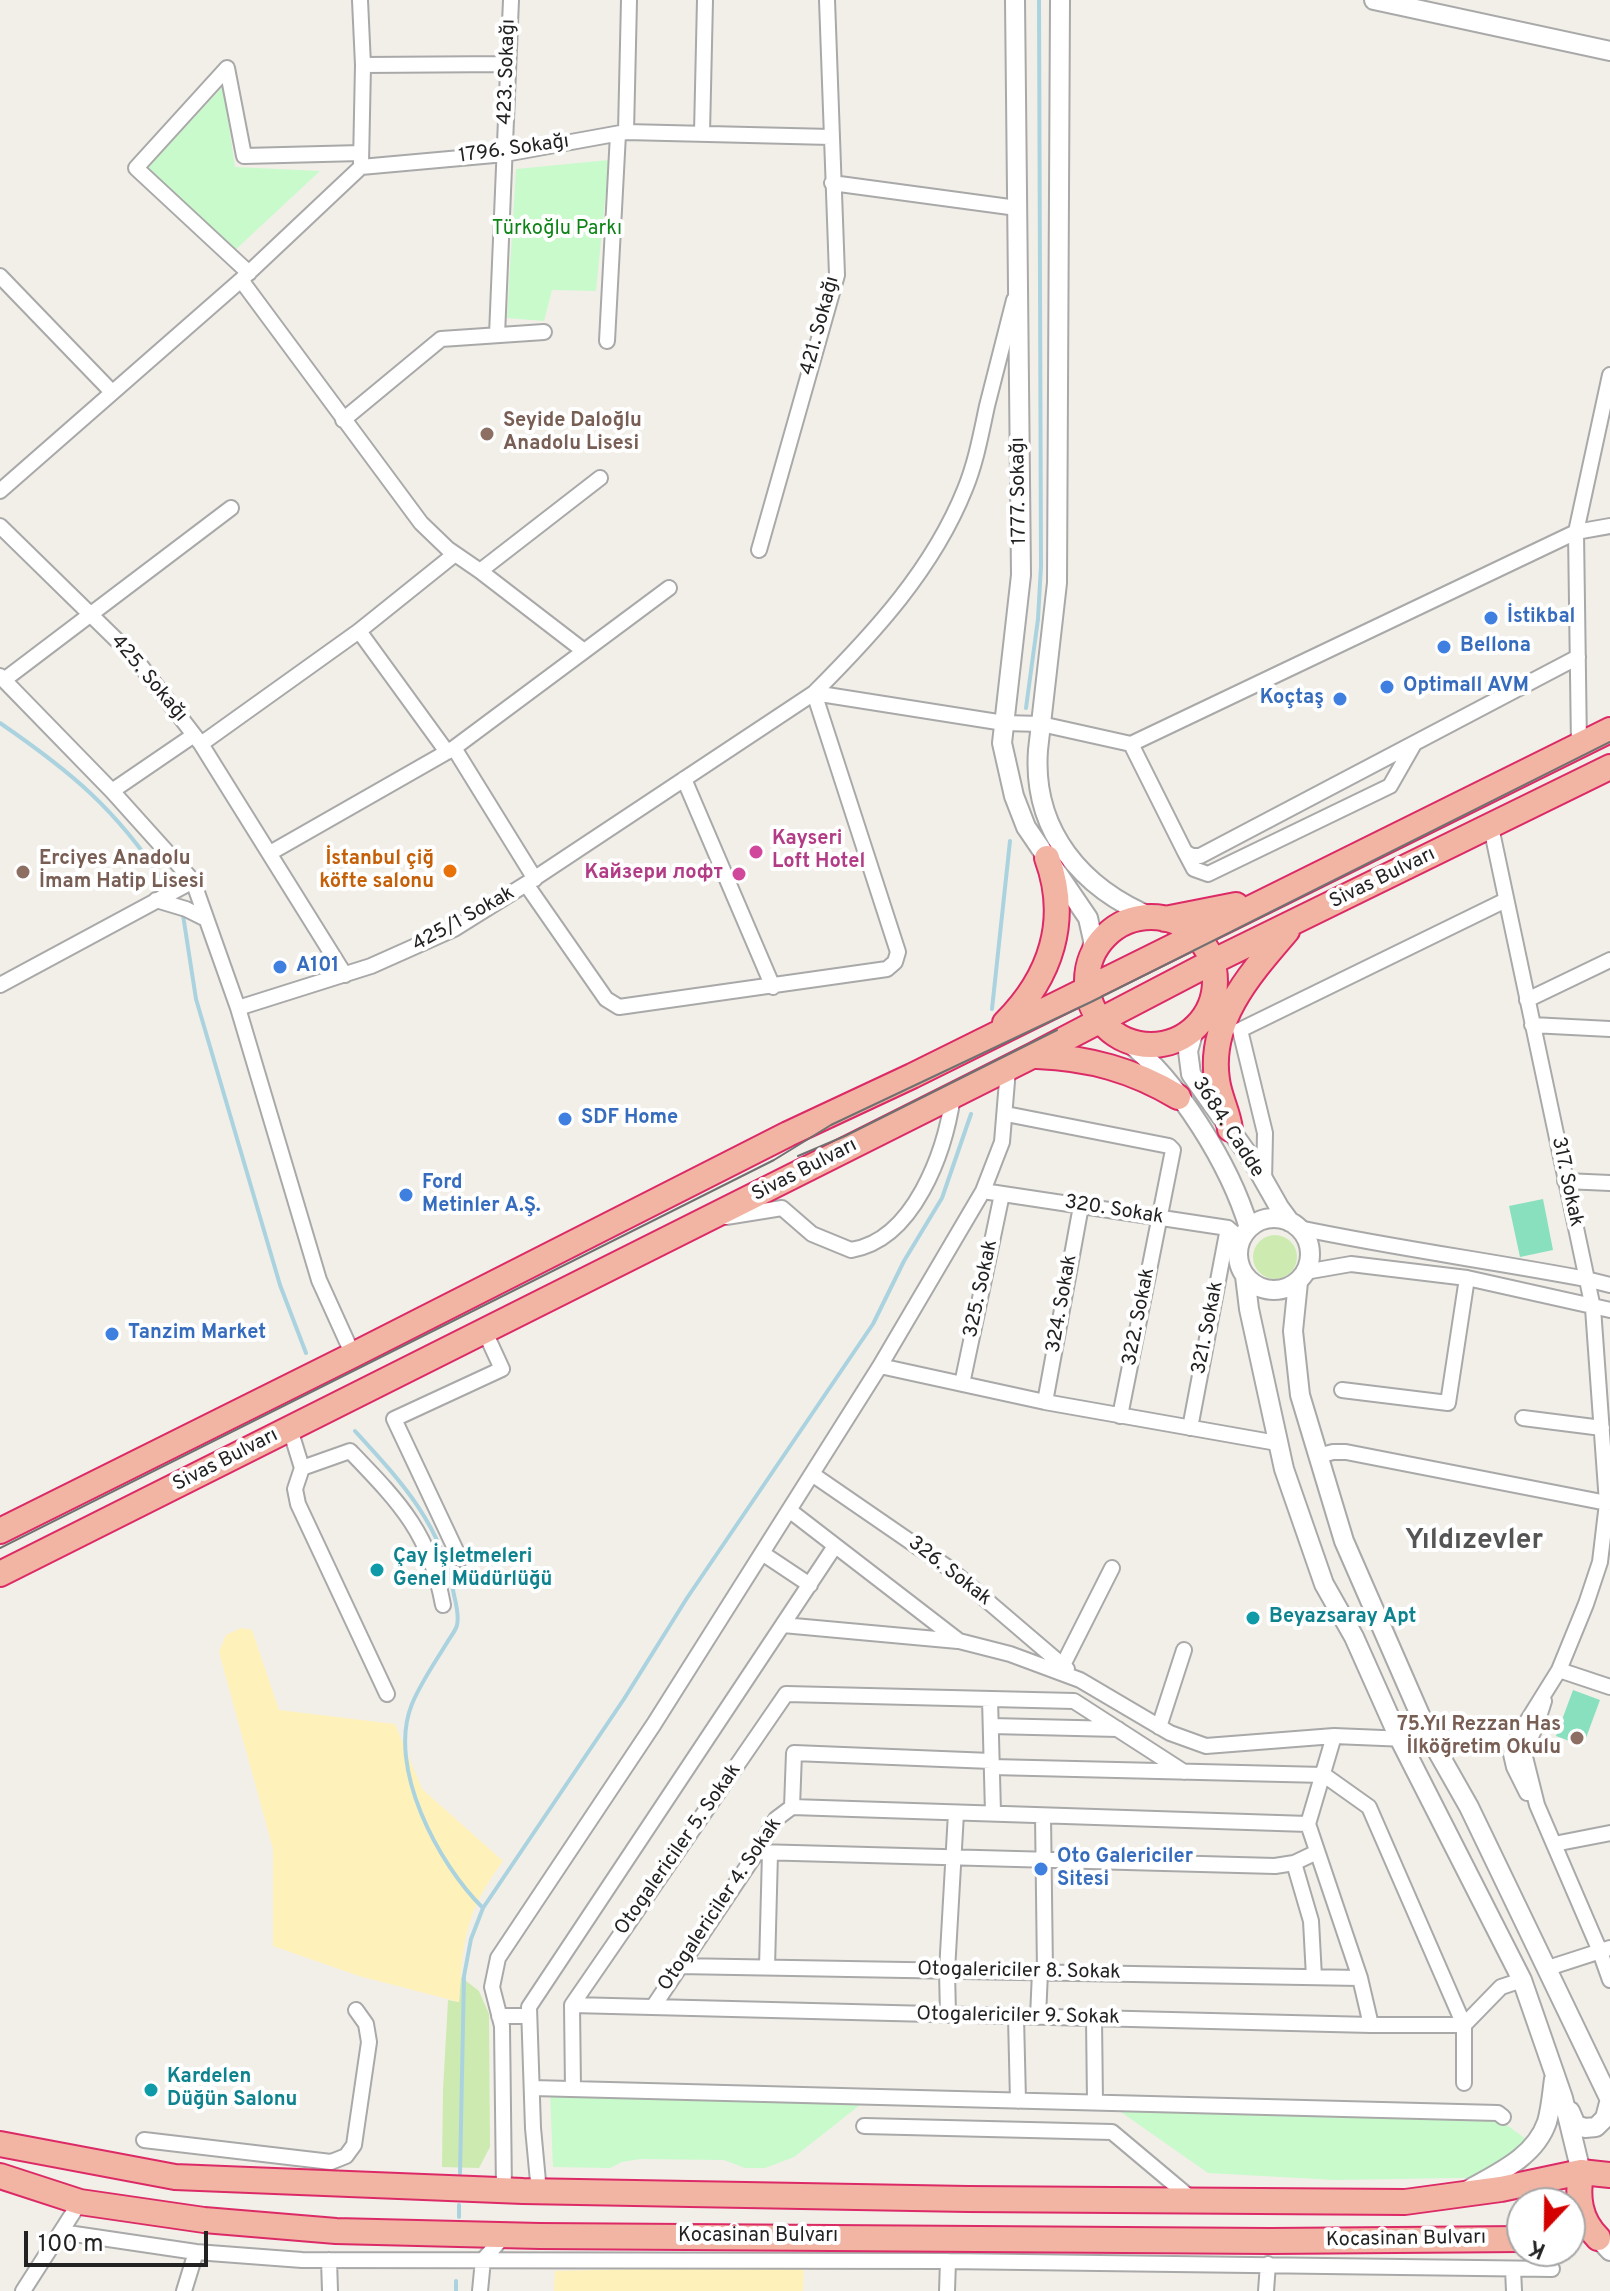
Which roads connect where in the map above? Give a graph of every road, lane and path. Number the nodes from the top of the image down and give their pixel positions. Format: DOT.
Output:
graph roads {
  1 [pos="360,0"];
  2 [pos="511,0"];
  3 [pos="629,0"];
  4 [pos="705,0"];
  5 [pos="827,0"];
  6 [pos="1015,0"];
  7 [pos="1060,0"];
  8 [pos="1374,0"];
  9 [pos="1610,51"];
  10 [pos="508,64"];
  11 [pos="363,65"];
  12 [pos="622,133"];
  13 [pos="702,133"];
  14 [pos="831,137"];
  15 [pos="505,154"];
  16 [pos="361,160"];
  17 [pos="832,183"];
  18 [pos="1017,208"];
  19 [pos="0,276"];
  20 [pos="245,276"];
  21 [pos="1018,286"];
  22 [pos="544,332"];
  23 [pos="497,335"];
  24 [pos="607,341"];
  25 [pos="1610,375"];
  26 [pos="111,391"];
  27 [pos="343,420"];
  28 [pos="600,478"];
  29 [pos="0,491"];
  30 [pos="231,508"];
  31 [pos="0,526"];
  32 [pos="1610,526"];
  33 [pos="1576,532"];
  34 [pos="759,550"];
  35 [pos="455,554"];
  36 [pos="480,571"];
  37 [pos="669,588"];
  38 [pos="91,614"];
  39 [pos="359,631"];
  40 [pos="584,651"];
  41 [pos="1578,657"];
  42 [pos="2,678"];
  43 [pos="814,693"];
  44 [pos="1004,723"];
  45 [pos="1041,724"];
  46 [pos="1610,730"];
  47 [pos="198,739"];
  48 [pos="1131,744"];
  49 [pos="1414,744"];
  50 [pos="1579,746"];
  51 [pos="451,750"];
  52 [pos="1610,767"];
  53 [pos="684,779"];
  54 [pos="112,791"];
  55 [pos="1491,827"];
  56 [pos="1185,852"];
  57 [pos="270,853"];
  58 [pos="1047,858"];
  59 [pos="193,881"];
  60 [pos="531,881"];
  61 [pos="1270,899"];
  62 [pos="156,900"];
  63 [pos="1506,900"];
  64 [pos="206,919"];
  65 [pos="1160,919"];
  66 [pos="1295,922"];
  67 [pos="1195,936"];
  68 [pos="1092,956"];
  69 [pos="1610,960"];
  70 [pos="1212,962"];
  71 [pos="345,975"];
  72 [pos="0,985"];
  73 [pos="773,987"];
  74 [pos="1088,989"];
  75 [pos="1527,1000"];
  76 [pos="238,1008"];
  77 [pos="1101,1021"];
  78 [pos="1532,1025"];
  79 [pos="1195,1027"];
  80 [pos="1610,1029"];
  81 [pos="995,1033"];
  82 [pos="1127,1041"];
  83 [pos="1034,1055"];
  84 [pos="1008,1069"];
  85 [pos="953,1096"];
  86 [pos="1178,1097"];
  87 [pos="1006,1114"];
  88 [pos="1230,1129"];
  89 [pos="1565,1181"];
  90 [pos="1610,1183"];
  91 [pos="1264,1184"];
  92 [pos="983,1191"];
  93 [pos="1002,1194"];
  94 [pos="1081,1206"];
  95 [pos="1159,1218"];
  96 [pos="706,1221"];
  97 [pos="1294,1225"];
  98 [pos="1239,1232"];
  99 [pos="1245,1276"];
  100 [pos="1301,1277"];
  101 [pos="1467,1278"];
  102 [pos="1586,1279"];
  103 [pos="1610,1285"];
  104 [pos="1593,1308"];
  105 [pos="1610,1310"];
  106 [pos="485,1332"];
  107 [pos="353,1355"];
  108 [pos="880,1366"];
  109 [pos="962,1384"];
  110 [pos="1342,1390"];
  111 [pos="1045,1402"];
  112 [pos="1120,1416"];
  113 [pos="1523,1418"];
  114 [pos="1190,1428"];
  115 [pos="1602,1428"];
  116 [pos="290,1429"];
  117 [pos="1277,1443"];
  118 [pos="1318,1456"];
  119 [pos="302,1468"];
  120 [pos="812,1474"];
  121 [pos="1607,1503"];
  122 [pos="789,1510"];
  123 [pos="0,1531"];
  124 [pos="1607,1540"];
  125 [pos="835,1546"];
  126 [pos="762,1553"];
  127 [pos="460,1559"];
  128 [pos="1112,1568"];
  129 [pos="0,1574"];
  130 [pos="810,1585"];
  131 [pos="443,1605"];
  132 [pos="783,1625"];
  133 [pos="959,1641"];
  134 [pos="1184,1650"];
  135 [pos="1063,1665"];
  136 [pos="1559,1670"];
  137 [pos="1080,1680"];
  138 [pos="1610,1687"];
  139 [pos="387,1694"];
  140 [pos="990,1699"];
  141 [pos="991,1726"];
  142 [pos="1159,1727"];
  143 [pos="1118,1729"];
  144 [pos="1334,1736"];
  145 [pos="1399,1738"];
  146 [pos="1431,1740"];
  147 [pos="1517,1747"];
  148 [pos="992,1764"];
  149 [pos="1184,1772"];
  150 [pos="1324,1775"];
  151 [pos="792,1807"];
  152 [pos="956,1813"];
  153 [pos="993,1813"];
  154 [pos="1043,1816"];
  155 [pos="1308,1824"];
  156 [pos="1610,1833"];
  157 [pos="1554,1844"];
  158 [pos="1317,1852"];
  159 [pos="763,1853"];
  160 [pos="954,1858"];
  161 [pos="1044,1860"];
  162 [pos="1294,1863"];
  163 [pos="1605,1949"];
  164 [pos="678,1966"];
  165 [pos="767,1967"];
  166 [pos="1548,1968"];
  167 [pos="947,1971"];
  168 [pos="1042,1972"];
  169 [pos="1314,1977"];
  170 [pos="1360,1978"];
  171 [pos="1522,1980"];
  172 [pos="1610,1980"];
  173 [pos="572,2005"];
  174 [pos="653,2007"];
  175 [pos="356,2010"];
  176 [pos="948,2015"];
  177 [pos="499,2016"];
  178 [pos="529,2016"];
  179 [pos="1016,2017"];
  180 [pos="1038,2017"];
  181 [pos="1094,2019"];
  182 [pos="1371,2025"];
  183 [pos="1464,2025"];
  184 [pos="1555,2072"];
  185 [pos="1464,2083"];
  186 [pos="532,2088"];
  187 [pos="573,2089"];
  188 [pos="1563,2098"];
  189 [pos="1610,2100"];
  190 [pos="1018,2101"];
  191 [pos="1095,2102"];
  192 [pos="1503,2117"];
  193 [pos="864,2126"];
  194 [pos="0,2130"];
  195 [pos="144,2140"];
  196 [pos="0,2144"];
  197 [pos="314,2159"];
  198 [pos="1581,2172"];
  199 [pos="1610,2175"];
  200 [pos="0,2176"];
  201 [pos="175,2177"];
  202 [pos="320,2183"];
  203 [pos="1501,2189"];
  204 [pos="1506,2190"];
  205 [pos="504,2191"];
  206 [pos="539,2192"];
  207 [pos="0,2193"];
  208 [pos="1459,2195"];
  209 [pos="1193,2200"];
  210 [pos="80,2202"];
  211 [pos="61,2232"];
  212 [pos="505,2235"];
  213 [pos="1506,2235"];
  214 [pos="540,2236"];
  215 [pos="1495,2239"];
  216 [pos="1506,2239"];
  217 [pos="1586,2240"];
  218 [pos="1606,2242"];
  219 [pos="196,2252"];
  220 [pos="329,2260"];
  221 [pos="483,2260"];
  222 [pos="948,2261"];
  223 [pos="1268,2264"];
  224 [pos="1513,2269"];
  225 [pos="1552,2269"];
  226 [pos="23,2291"];
  227 [pos="184,2291"];
  228 [pos="330,2291"];
  229 [pos="480,2291"];
  230 [pos="947,2291"];
  231 [pos="1266,2291"];
  232 [pos="1514,2291"];
  1 -- 11 [label="street"];
  2 -- 10 [label="street, 423. Sokağı"];
  3 -- 12 [label="street"];
  4 -- 13 [label="street"];
  5 -- 14 [label="street, 421. Sokağı"];
  6 -- 18 [label="street, 1777. Sokağı"];
  7 -- 45 [label="street, 1777. Sokağı"];
  8 -- 9 [label="street"];
  10 -- 11 [label="street"];
  10 -- 15 [label="street, 423. Sokağı"];
  11 -- 16 [label="street"];
  12 -- 13 [label="street, 1796. Sokağı"];
  12 -- 15 [label="street, 1796. Sokağı"];
  12 -- 24 [label="street"];
  13 -- 14 [label="street, 1796. Sokağı"];
  14 -- 17 [label="street, 421. Sokağı"];
  15 -- 16 [label="street, 1796. Sokağı"];
  15 -- 23 [label="street, 423. Sokağı"];
  16 -- 20 [label="street"];
  16 -- 20 [label="street, 1796. Sokağı"];
  17 -- 18 [label="street"];
  17 -- 34 [label="street, 421. Sokağı"];
  18 -- 21 [label="street, 1777. Sokağı"];
  19 -- 26 [label="street"];
  20 -- 26 [label="street"];
  20 -- 27 [label="street"];
  21 -- 43 [label="street, 425/1 Sokak"];
  21 -- 44 [label="street, 1777. Sokağı"];
  22 -- 23 [label="street"];
  23 -- 27 [label="street"];
  25 -- 33 [label="street"];
  26 -- 29 [label="street"];
  27 -- 35 [label="street"];
  28 -- 36 [label="street"];
  30 -- 38 [label="street"];
  31 -- 38 [label="street, 425. Sokağı"];
  32 -- 33 [label="street"];
  33 -- 41 [label="street"];
  33 -- 48 [label="street"];
  35 -- 36 [label="street"];
  35 -- 39 [label="street"];
  36 -- 40 [label="street"];
  37 -- 40 [label="street"];
  38 -- 42 [label="street"];
  38 -- 47 [label="street, 425. Sokağı"];
  39 -- 47 [label="street"];
  39 -- 51 [label="street"];
  40 -- 51 [label="street"];
  41 -- 49 [label="street"];
  41 -- 50 [label="street"];
  42 -- 54 [label="street"];
  43 -- 44 [label="street"];
  43 -- 53 [label="street, 425/1 Sokak"];
  43 -- 73 [label="street"];
  44 -- 45 [label="street"];
  44 -- 58 [label="street, 1777. Sokağı"];
  45 -- 48 [label="street"];
  45 -- 65 [label="street, 1777. Sokağı"];
  46 -- 50 [label="highway, Sivas Bulvarı"];
  47 -- 54 [label="street"];
  47 -- 57 [label="street, 425. Sokağı"];
  48 -- 56 [label="street"];
  49 -- 56 [label="street"];
  49 -- 56 [label="street"];
  50 -- 61 [label="highway, Sivas Bulvarı"];
  51 -- 57 [label="street"];
  51 -- 60 [label="street"];
  52 -- 55 [label="highway, Sivas Bulvarı"];
  53 -- 60 [label="street, 425/1 Sokak"];
  53 -- 73 [label="street"];
  54 -- 59 [label="street"];
  55 -- 63 [label="street, 317. Sokak"];
  55 -- 66 [label="highway, Sivas Bulvarı"];
  57 -- 71 [label="street, 425. Sokağı"];
  58 -- 68 [label="street, 1777. Sokağı"];
  58 -- 81 [label="highway"];
  59 -- 62 [label="street"];
  59 -- 64 [label="street"];
  60 -- 71 [label="street, 425/1 Sokak"];
  60 -- 73 [label="street"];
  61 -- 65 [label="highway"];
  61 -- 67 [label="highway, Sivas Bulvarı"];
  62 -- 64 [label="street"];
  62 -- 72 [label="street"];
  63 -- 75 [label="street, 317. Sokak"];
  63 -- 91 [label="street"];
  64 -- 76 [label="street"];
  65 -- 67 [label="highway"];
  65 -- 68 [label="highway"];
  66 -- 70 [label="highway, Sivas Bulvarı"];
  66 -- 88 [label="highway"];
  67 -- 70 [label="highway"];
  67 -- 74 [label="highway, Sivas Bulvarı"];
  68 -- 74 [label="highway"];
  69 -- 75 [label="street"];
  70 -- 77 [label="highway, Sivas Bulvarı"];
  70 -- 79 [label="highway"];
  71 -- 76 [label="street, 425/1 Sokak"];
  74 -- 77 [label="highway"];
  74 -- 81 [label="highway, Sivas Bulvarı"];
  75 -- 78 [label="street, 317. Sokak"];
  76 -- 107 [label="street"];
  77 -- 82 [label="highway"];
  77 -- 83 [label="highway, Sivas Bulvarı"];
  78 -- 80 [label="street"];
  78 -- 89 [label="street, 317. Sokak"];
  79 -- 82 [label="highway"];
  79 -- 88 [label="street, 3684. Cadde"];
  81 -- 107 [label="highway, Sivas Bulvarı"];
  82 -- 86 [label="street, 3684. Cadde"];
  83 -- 84 [label="highway, Sivas Bulvarı"];
  83 -- 86 [label="highway"];
  84 -- 85 [label="highway, Sivas Bulvarı"];
  84 -- 87 [label="street"];
  85 -- 96 [label="highway, Sivas Bulvarı"];
  85 -- 96 [label="street"];
  86 -- 98 [label="street, 3684. Cadde"];
  87 -- 92 [label="street"];
  87 -- 95 [label="street, 322. Sokak"];
  88 -- 91 [label="street, 3684. Cadde"];
  89 -- 90 [label="street"];
  89 -- 102 [label="street, 317. Sokak"];
  91 -- 97 [label="street, 3684. Cadde"];
  92 -- 93 [label="street, 320. Sokak"];
  92 -- 108 [label="street"];
  93 -- 94 [label="street, 320. Sokak"];
  93 -- 109 [label="street, 325. Sokak"];
  94 -- 95 [label="street, 320. Sokak"];
  94 -- 111 [label="street, 324. Sokak"];
  95 -- 98 [label="street, 320. Sokak"];
  95 -- 112 [label="street, 322. Sokak"];
  96 -- 106 [label="highway, Sivas Bulvarı"];
  97 -- 98 [label="street"];
  97 -- 100 [label="street"];
  97 -- 102 [label="street"];
  98 -- 99 [label="street"];
  98 -- 114 [label="street, 321. Sokak"];
  99 -- 100 [label="street"];
  99 -- 117 [label="street"];
  100 -- 101 [label="street"];
  100 -- 118 [label="street"];
  101 -- 104 [label="street"];
  101 -- 110 [label="street"];
  102 -- 103 [label="street"];
  102 -- 104 [label="street, 317. Sokak"];
  104 -- 105 [label="street"];
  104 -- 115 [label="street, 317. Sokak"];
  106 -- 116 [label="highway, Sivas Bulvarı"];
  106 -- 127 [label="street"];
  107 -- 123 [label="highway, Sivas Bulvarı"];
  108 -- 109 [label="street"];
  108 -- 120 [label="street"];
  109 -- 111 [label="street"];
  111 -- 112 [label="street"];
  112 -- 114 [label="street"];
  113 -- 115 [label="street"];
  114 -- 117 [label="street"];
  115 -- 121 [label="street, 317. Sokak"];
  116 -- 119 [label="street"];
  116 -- 129 [label="highway, Sivas Bulvarı"];
  117 -- 145 [label="street"];
  118 -- 121 [label="street"];
  118 -- 146 [label="street"];
  119 -- 131 [label="street"];
  119 -- 139 [label="street"];
  120 -- 122 [label="street"];
  120 -- 135 [label="street, 326. Sokak"];
  121 -- 124 [label="street, 317. Sokak"];
  122 -- 125 [label="street"];
  122 -- 126 [label="street"];
  124 -- 136 [label="street, 317. Sokak"];
  125 -- 130 [label="street"];
  125 -- 133 [label="street"];
  126 -- 130 [label="street"];
  126 -- 177 [label="street"];
  128 -- 135 [label="street"];
  130 -- 132 [label="street"];
  132 -- 133 [label="street"];
  132 -- 178 [label="street"];
  133 -- 137 [label="street"];
  134 -- 142 [label="street"];
  135 -- 137 [label="street, 326. Sokak"];
  136 -- 138 [label="street"];
  136 -- 147 [label="street, 317. Sokak"];
  137 -- 142 [label="street"];
  140 -- 141 [label="street"];
  140 -- 143 [label="street"];
  140 -- 173 [label="street, Otogalericiler 5. Sokak"];
  141 -- 143 [label="street"];
  141 -- 148 [label="street"];
  142 -- 144 [label="street"];
  143 -- 149 [label="street"];
  144 -- 145 [label="street"];
  144 -- 150 [label="street"];
  145 -- 146 [label="street"];
  145 -- 171 [label="street"];
  146 -- 147 [label="street"];
  146 -- 166 [label="street"];
  147 -- 157 [label="street"];
  148 -- 149 [label="street"];
  148 -- 151 [label="street"];
  148 -- 153 [label="street"];
  149 -- 150 [label="street"];
  150 -- 155 [label="street"];
  150 -- 183 [label="street"];
  151 -- 152 [label="street"];
  151 -- 159 [label="street, Otogalericiler 4. Sokak"];
  152 -- 153 [label="street"];
  152 -- 160 [label="street"];
  153 -- 154 [label="street"];
  154 -- 155 [label="street"];
  154 -- 161 [label="street"];
  155 -- 158 [label="street"];
  156 -- 157 [label="street"];
  157 -- 163 [label="street"];
  158 -- 162 [label="street"];
  158 -- 170 [label="street"];
  159 -- 160 [label="street"];
  159 -- 164 [label="street, Otogalericiler 4. Sokak"];
  159 -- 165 [label="street"];
  160 -- 161 [label="street"];
  160 -- 167 [label="street"];
  161 -- 162 [label="street"];
  161 -- 168 [label="street"];
  162 -- 169 [label="street"];
  163 -- 166 [label="street"];
  163 -- 172 [label="street"];
  164 -- 165 [label="street, Otogalericiler 8. Sokak"];
  164 -- 174 [label="street, Otogalericiler 4. Sokak"];
  165 -- 167 [label="street, Otogalericiler 8. Sokak"];
  166 -- 189 [label="street"];
  167 -- 168 [label="street, Otogalericiler 8. Sokak"];
  167 -- 176 [label="street"];
  168 -- 169 [label="street, Otogalericiler 8. Sokak"];
  168 -- 180 [label="street"];
  169 -- 170 [label="street, Otogalericiler 8. Sokak"];
  170 -- 182 [label="street"];
  171 -- 183 [label="street"];
  171 -- 184 [label="street"];
  173 -- 174 [label="street, Otogalericiler 9. Sokak"];
  173 -- 187 [label="street"];
  174 -- 176 [label="street, Otogalericiler 9. Sokak"];
  175 -- 197 [label="street"];
  176 -- 179 [label="street, Otogalericiler 9. Sokak"];
  177 -- 178 [label="street"];
  177 -- 205 [label="street"];
  178 -- 186 [label="street"];
  179 -- 180 [label="street, Otogalericiler 9. Sokak"];
  179 -- 190 [label="street"];
  180 -- 181 [label="street, Otogalericiler 9. Sokak"];
  181 -- 182 [label="street, Otogalericiler 9. Sokak"];
  181 -- 191 [label="street"];
  182 -- 183 [label="street, Otogalericiler 9. Sokak"];
  183 -- 185 [label="street"];
  184 -- 188 [label="street"];
  184 -- 208 [label="street"];
  186 -- 187 [label="street"];
  186 -- 206 [label="street"];
  187 -- 190 [label="street"];
  188 -- 189 [label="street"];
  188 -- 198 [label="street"];
  190 -- 191 [label="street"];
  191 -- 192 [label="street"];
  193 -- 209 [label="street"];
  194 -- 201 [label="highway"];
  195 -- 197 [label="street"];
  196 -- 201 [label="highway"];
  197 -- 202 [label="street"];
  198 -- 199 [label="highway, Kocasinan Bulvarı"];
  198 -- 203 [label="highway, Kocasinan Bulvarı"];
  198 -- 218 [label="highway"];
  200 -- 210 [label="highway, Kocasinan Bulvarı"];
  201 -- 202 [label="highway, Kocasinan Bulvarı"];
  202 -- 205 [label="highway, Kocasinan Bulvarı"];
  203 -- 204 [label="highway"];
  203 -- 208 [label="highway, Kocasinan Bulvarı"];
  205 -- 206 [label="highway, Kocasinan Bulvarı"];
  205 -- 212 [label="highway"];
  206 -- 209 [label="highway, Kocasinan Bulvarı"];
  206 -- 214 [label="highway"];
  207 -- 210 [label="highway"];
  208 -- 209 [label="highway, Kocasinan Bulvarı"];
  210 -- 211 [label="street"];
  210 -- 212 [label="highway, Kocasinan Bulvarı"];
  211 -- 219 [label="street"];
  211 -- 226 [label="street"];
  212 -- 214 [label="highway, Kocasinan Bulvarı"];
  212 -- 221 [label="street"];
  213 -- 215 [label="highway"];
  214 -- 215 [label="highway, Kocasinan Bulvarı"];
  215 -- 216 [label="highway, Kocasinan Bulvarı"];
  217 -- 218 [label="highway"];
  219 -- 220 [label="street"];
  219 -- 227 [label="street"];
  220 -- 221 [label="street"];
  220 -- 228 [label="street"];
  221 -- 222 [label="street"];
  221 -- 229 [label="street"];
  222 -- 223 [label="street"];
  222 -- 230 [label="street"];
  223 -- 224 [label="street"];
  223 -- 231 [label="street"];
  224 -- 225 [label="street"];
  224 -- 232 [label="street"];
}
